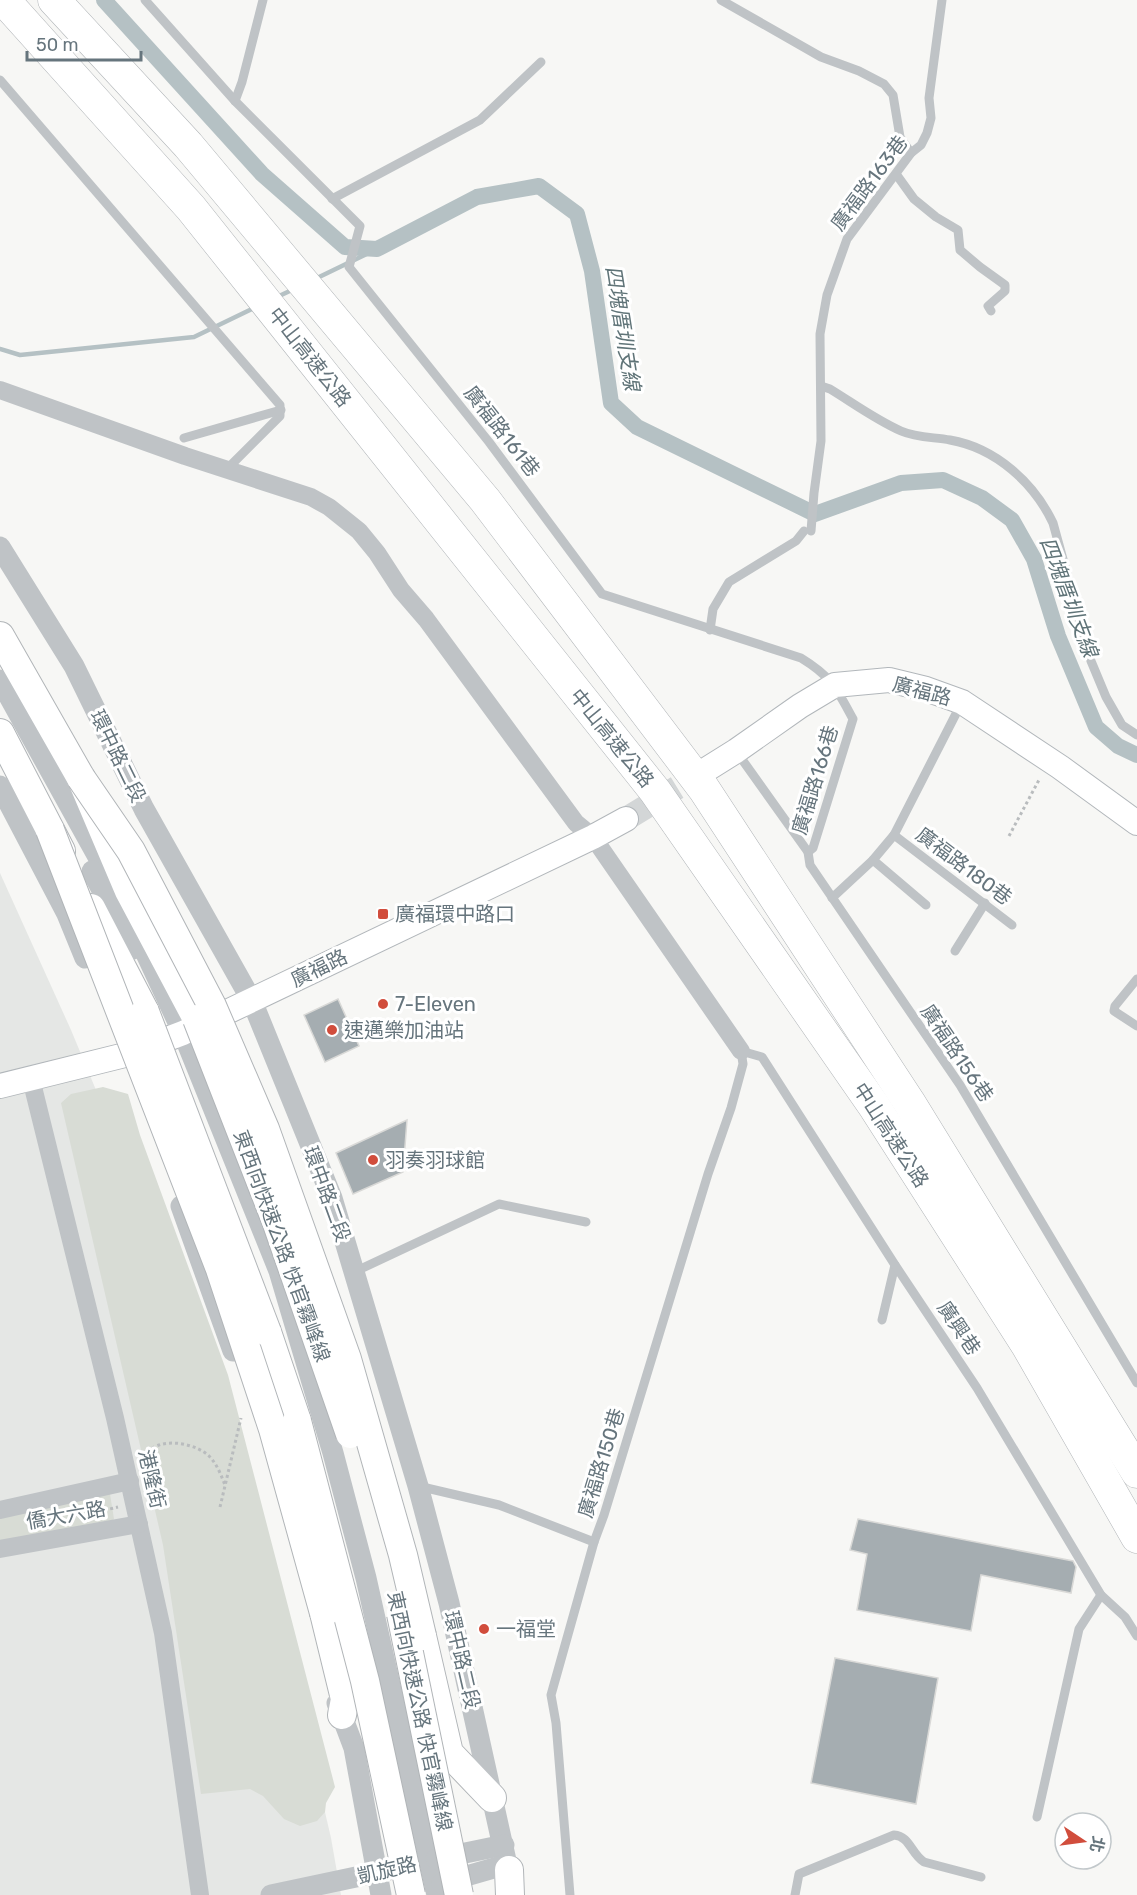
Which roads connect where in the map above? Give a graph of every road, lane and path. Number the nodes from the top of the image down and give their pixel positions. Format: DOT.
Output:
graph roads {
  1 [pos="4,0"];
  2 [pos="54,0"];
  3 [pos="145,0"];
  4 [pos="263,0"];
  5 [pos="721,0"];
  6 [pos="942,0"];
  7 [pos="541,62"];
  8 [pos="0,80"];
  9 [pos="235,101"];
  10 [pos="911,153"];
  11 [pos="896,174"];
  12 [pos="332,199"];
  13 [pos="991,311"];
  14 [pos="820,386"];
  15 [pos="0,390"];
  16 [pos="281,410"];
  17 [pos="184,438"];
  18 [pos="226,470"];
  19 [pos="0,547"];
  20 [pos="710,630"];
  21 [pos="0,636"];
  22 [pos="0,680"];
  23 [pos="835,686"];
  24 [pos="0,702"];
  25 [pos="962,702"];
  26 [pos="0,733"];
  27 [pos="1137,735"];
  28 [pos="736,751"];
  29 [pos="1050,760"];
  30 [pos="696,776"];
  31 [pos="81,778"];
  32 [pos="0,786"];
  33 [pos="626,819"];
  34 [pos="1137,823"];
  35 [pos="50,830"];
  36 [pos="894,835"];
  37 [pos="1009,836"];
  38 [pos="592,837"];
  39 [pos="808,852"];
  40 [pos="873,860"];
  41 [pos="832,898"];
  42 [pos="985,903"];
  43 [pos="926,905"];
  44 [pos="1012,925"];
  45 [pos="955,951"];
  46 [pos="1137,979"];
  47 [pos="252,1001"];
  48 [pos="1137,1026"];
  49 [pos="177,1036"];
  50 [pos="741,1051"];
  51 [pos="125,1055"];
  52 [pos="31,1079"];
  53 [pos="0,1086"];
  54 [pos="586,1222"];
  55 [pos="896,1265"];
  56 [pos="354,1272"];
  57 [pos="882,1320"];
  58 [pos="1137,1383"];
  59 [pos="241,1418"];
  60 [pos="142,1455"];
  61 [pos="1137,1472"];
  62 [pos="129,1481"];
  63 [pos="225,1485"];
  64 [pos="418,1486"];
  65 [pos="120,1506"];
  66 [pos="220,1507"];
  67 [pos="0,1510"];
  68 [pos="77,1517"];
  69 [pos="33,1519"];
  70 [pos="66,1520"];
  71 [pos="139,1524"];
  72 [pos="1137,1537"];
  73 [pos="594,1542"];
  74 [pos="0,1549"];
  75 [pos="1101,1595"];
  76 [pos="1137,1636"];
  77 [pos="342,1715"];
  78 [pos="492,1798"];
  79 [pos="1037,1817"];
  80 [pos="423,1862"];
  81 [pos="376,1872"];
  82 [pos="509,1874"];
  83 [pos="981,1877"];
  84 [pos="433,1892"];
  85 [pos="200,1895"];
  86 [pos="271,1895"];
  87 [pos="381,1895"];
  88 [pos="395,1895"];
  89 [pos="570,1895"];
  90 [pos="795,1895"];
  1 -- 72 [label="highway, 中山高速公路"];
  2 -- 61 [label="highway, 中山高速公路"];
  3 -- 9 [label="lane, 廣福路161巷"];
  4 -- 9 [label="lane"];
  5 -- 10 [label="lane"];
  6 -- 10 [label="lane, 廣福路163巷"];
  7 -- 12 [label="lane"];
  8 -- 16 [label="lane"];
  9 -- 12 [label="lane, 廣福路161巷"];
  10 -- 11 [label="lane, 廣福路163巷"];
  11 -- 13 [label="lane"];
  11 -- 14 [label="lane, 廣福路163巷"];
  12 -- 20 [label="lane, 廣福路161巷"];
  14 -- 20 [label="lane, 廣福路163巷"];
  14 -- 27 [label="lane"];
  15 -- 18 [label="street"];
  16 -- 17 [label="lane"];
  16 -- 18 [label="lane"];
  18 -- 38 [label="street"];
  19 -- 47 [label="street, 環中路二段"];
  20 -- 23 [label="lane, 廣福路161巷"];
  21 -- 31 [label="highway, 東西向快速公路 快官霧峰線"];
  22 -- 49 [label="street"];
  23 -- 25 [label="main road, 廣福路"];
  23 -- 28 [label="main road, 廣福路"];
  23 -- 39 [label="lane, 廣福路166巷"];
  24 -- 49 [label="street"];
  25 -- 29 [label="main road, 廣福路"];
  25 -- 36 [label="lane, 廣福路180巷"];
  26 -- 35 [label="highway"];
  28 -- 30 [label="main road, 廣福路"];
  28 -- 39 [label="lane, 廣福路156巷"];
  29 -- 34 [label="main road, 廣福路"];
  29 -- 37 [label="path"];
  31 -- 78 [label="highway, bridge"];
  31 -- 84 [label="highway, 東西向快速公路 快官霧峰線, bridge"];
  32 -- 51 [label="street"];
  33 -- 38 [label="main road, 廣福路"];
  35 -- 77 [label="highway, bridge"];
  35 -- 84 [label="highway, bridge"];
  36 -- 40 [label="lane, 廣福路180巷"];
  36 -- 42 [label="lane, 廣福路180巷"];
  38 -- 47 [label="main road, 廣福路"];
  38 -- 50 [label="street"];
  39 -- 41 [label="lane, 廣福路156巷"];
  40 -- 41 [label="lane, 廣福路180巷"];
  40 -- 43 [label="lane"];
  41 -- 58 [label="lane, 廣福路156巷"];
  42 -- 44 [label="lane, 廣福路180巷"];
  42 -- 45 [label="lane"];
  46 -- 48 [label="lane"];
  47 -- 49 [label="main road, 廣福路"];
  47 -- 56 [label="street, 環中路二段"];
  49 -- 51 [label="main road, 廣福路"];
  49 -- 80 [label="street"];
  50 -- 55 [label="lane, 廣興巷"];
  50 -- 73 [label="lane, 廣福路150巷"];
  51 -- 52 [label="main road, 廣福路"];
  51 -- 77 [label="street"];
  52 -- 53 [label="main road, 廣福路"];
  52 -- 62 [label="street, 港隆街"];
  54 -- 56 [label="lane"];
  55 -- 57 [label="lane"];
  55 -- 75 [label="lane, 廣興巷"];
  56 -- 64 [label="street, 環中路二段"];
  59 -- 63 [label="path"];
  60 -- 63 [label="path"];
  62 -- 67 [label="street, 僑大六路"];
  62 -- 71 [label="street, 港隆街"];
  63 -- 66 [label="path"];
  64 -- 73 [label="lane"];
  64 -- 78 [label="street, 環中路二段"];
  65 -- 68 [label="path"];
  69 -- 70 [label="path"];
  71 -- 74 [label="street, 僑大六路"];
  71 -- 85 [label="street, 港隆街"];
  73 -- 89 [label="lane, 廣福路150巷"];
  75 -- 76 [label="lane, 廣興巷"];
  75 -- 79 [label="lane"];
  77 -- 81 [label="street"];
  78 -- 82 [label="street, 環中路二段"];
  80 -- 81 [label="street, 凱旋路"];
  80 -- 82 [label="street, 凱旋路"];
  80 -- 84 [label="street"];
  81 -- 86 [label="street, 凱旋路"];
  81 -- 87 [label="street"];
  82 -- 84 [label="street, 凱旋路"];
  83 -- 90 [label="lane"];
  84 -- 88 [label="street, 凱旋路"];
}
